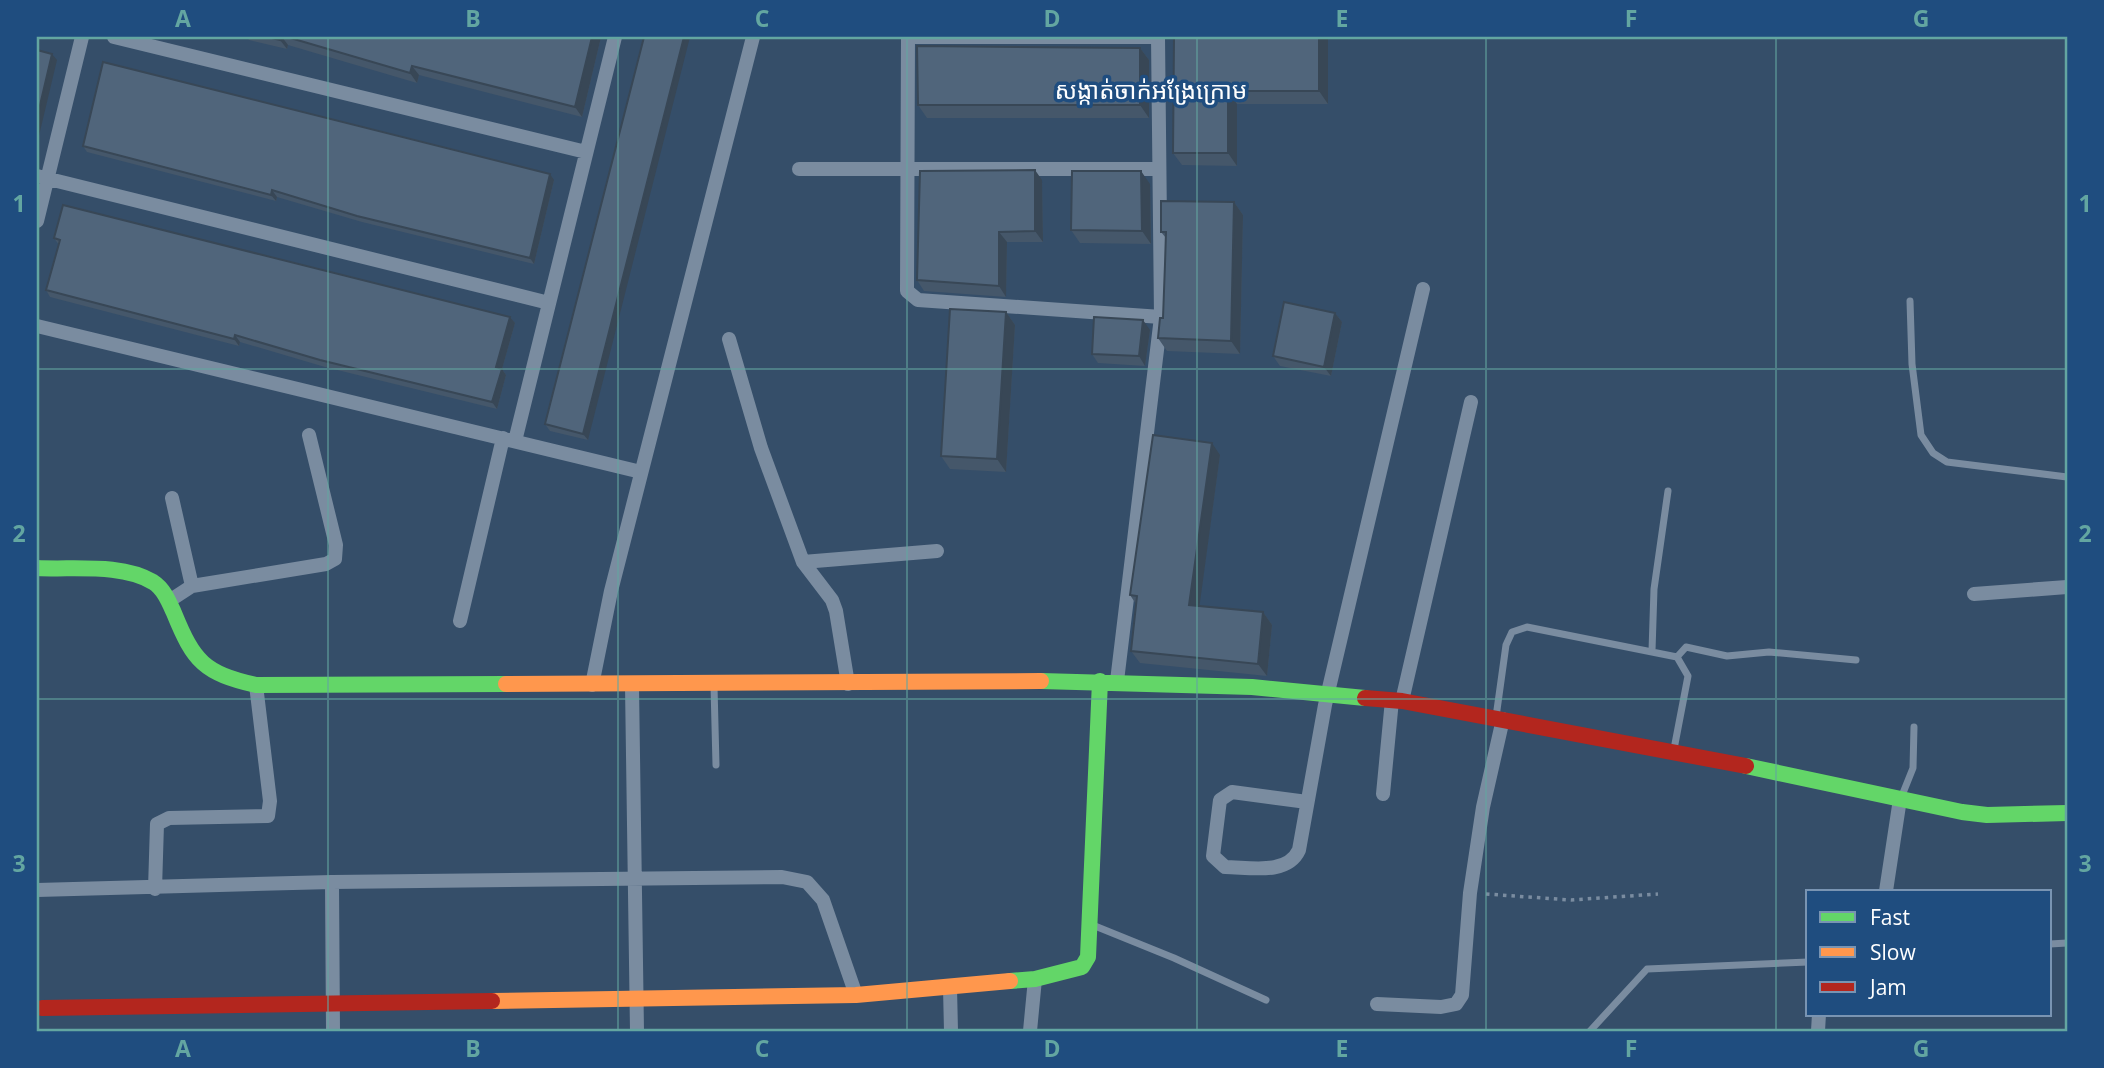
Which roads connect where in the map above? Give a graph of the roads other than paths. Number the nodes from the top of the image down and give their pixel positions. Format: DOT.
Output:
graph roads {
  1 [pos="82,37"];
  2 [pos="114,37"];
  3 [pos="615,37"];
  4 [pos="753,37"];
  5 [pos="908,37"];
  6 [pos="1158,37"];
  7 [pos="134,39"];
  8 [pos="586,152"];
  9 [pos="799,169"];
  10 [pos="1159,169"];
  11 [pos="907,170"];
  12 [pos="42,177"];
  13 [pos="37,220"];
  14 [pos="1423,289"];
  15 [pos="1910,301"];
  16 [pos="549,303"];
  17 [pos="1161,317"];
  18 [pos="37,326"];
  19 [pos="729,339"];
  20 [pos="1471,402"];
  21 [pos="309,435"];
  22 [pos="509,440"];
  23 [pos="641,472"];
  24 [pos="2067,477"];
  25 [pos="1668,491"];
  26 [pos="172,498"];
  27 [pos="937,551"];
  28 [pos="803,562"];
  29 [pos="37,568"];
  30 [pos="192,586"];
  31 [pos="2067,587"];
  32 [pos="1974,594"];
  33 [pos="169,601"];
  34 [pos="460,621"];
  35 [pos="1652,651"];
  36 [pos="1677,657"];
  37 [pos="1856,660"];
  38 [pos="1108,681"];
  39 [pos="848,684"];
  40 [pos="256,685"];
  41 [pos="592,685"];
  42 [pos="714,685"];
  43 [pos="632,686"];
  44 [pos="1330,694"];
  45 [pos="1397,701"];
  46 [pos="1499,718"];
  47 [pos="1914,727"];
  48 [pos="1673,751"];
  49 [pos="716,765"];
  50 [pos="1382,794"];
  51 [pos="1900,799"];
  52 [pos="1307,802"];
  53 [pos="2067,813"];
  54 [pos="635,877"];
  55 [pos="332,882"];
  56 [pos="155,889"];
  57 [pos="37,890"];
  58 [pos="1886,890"];
  59 [pos="1090,923"];
  60 [pos="1806,962"];
  61 [pos="1035,979"];
  62 [pos="950,988"];
  63 [pos="856,995"];
  64 [pos="637,998"];
  65 [pos="1266,1000"];
  66 [pos="332,1002"];
  67 [pos="1377,1004"];
  68 [pos="41,1009"];
  69 [pos="333,1031"];
  70 [pos="637,1031"];
  71 [pos="951,1031"];
  72 [pos="1030,1031"];
  73 [pos="1590,1031"];
  1 -- 12 [label="street"];
  2 -- 7 [label="street"];
  3 -- 8 [label="street"];
  4 -- 23 [label="street"];
  5 -- 6 [label="street"];
  5 -- 11 [label="street"];
  6 -- 10 [label="street"];
  7 -- 8 [label="street"];
  8 -- 16 [label="street"];
  9 -- 11 [label="street"];
  10 -- 11 [label="street"];
  10 -- 17 [label="street"];
  11 -- 17 [label="street"];
  12 -- 13 [label="street"];
  12 -- 16 [label="street"];
  14 -- 44 [label="street"];
  15 -- 24 [label="lane"];
  16 -- 22 [label="street"];
  17 -- 38 [label="street"];
  18 -- 22 [label="street"];
  19 -- 28 [label="street"];
  20 -- 45 [label="street"];
  21 -- 30 [label="street"];
  22 -- 23 [label="street"];
  22 -- 34 [label="street"];
  23 -- 41 [label="street"];
  25 -- 35 [label="lane"];
  26 -- 30 [label="street"];
  27 -- 28 [label="street"];
  28 -- 39 [label="street"];
  29 -- 33 [label="street"];
  30 -- 33 [label="street"];
  31 -- 32 [label="street"];
  33 -- 40 [label="street"];
  35 -- 36 [label="lane"];
  35 -- 46 [label="lane"];
  36 -- 37 [label="lane"];
  36 -- 48 [label="lane"];
  38 -- 39 [label="street"];
  38 -- 44 [label="street"];
  38 -- 59 [label="street"];
  39 -- 42 [label="street"];
  40 -- 41 [label="street"];
  40 -- 56 [label="street"];
  41 -- 43 [label="street"];
  42 -- 43 [label="street"];
  42 -- 49 [label="lane"];
  43 -- 54 [label="street"];
  44 -- 45 [label="street"];
  44 -- 52 [label="street"];
  45 -- 46 [label="street"];
  45 -- 50 [label="street"];
  46 -- 48 [label="street"];
  46 -- 67 [label="street"];
  47 -- 51 [label="lane"];
  48 -- 51 [label="street"];
  51 -- 53 [label="street"];
  51 -- 58 [label="street"];
  52 -- 52 [label="street"];
  54 -- 55 [label="street"];
  54 -- 63 [label="street"];
  54 -- 64 [label="street"];
  55 -- 56 [label="street"];
  55 -- 66 [label="street"];
  56 -- 57 [label="street"];
  59 -- 61 [label="street"];
  59 -- 65 [label="lane"];
  60 -- 73 [label="lane"];
  61 -- 62 [label="street"];
  61 -- 72 [label="street"];
  62 -- 63 [label="street"];
  62 -- 71 [label="street"];
  63 -- 64 [label="street"];
  64 -- 66 [label="street"];
  64 -- 70 [label="street"];
  66 -- 68 [label="street"];
  66 -- 69 [label="street"];
}
